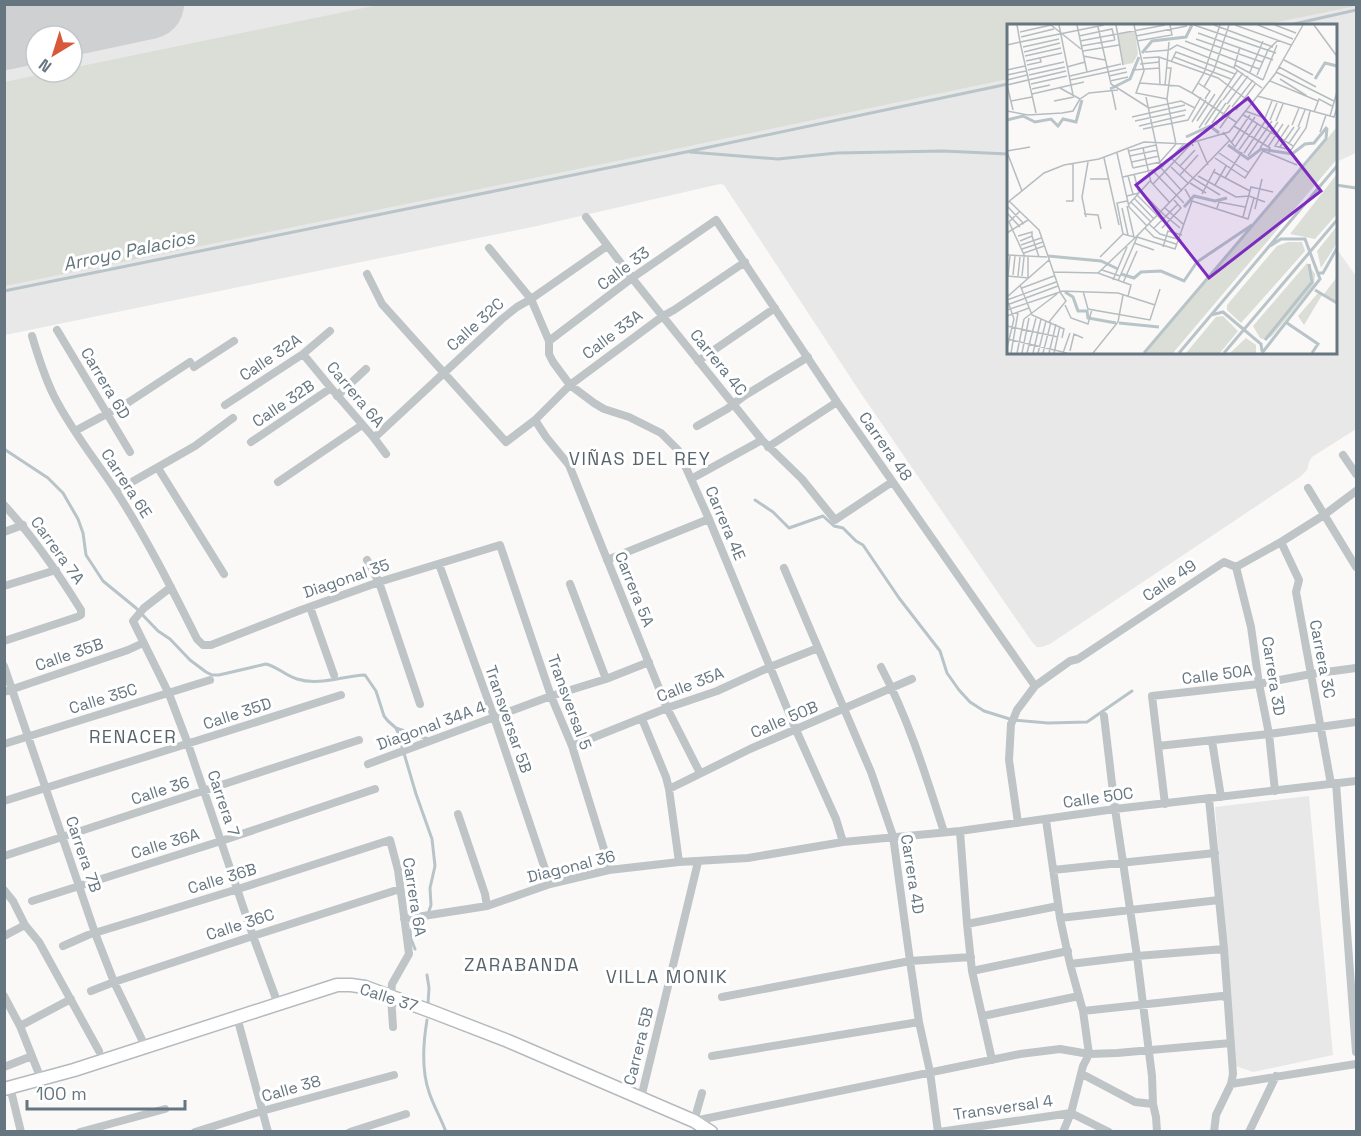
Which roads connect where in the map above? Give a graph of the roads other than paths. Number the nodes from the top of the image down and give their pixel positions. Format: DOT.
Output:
graph roads {
  1 [pos="586,217"];
  2 [pos="716,220"];
  3 [pos="607,246"];
  4 [pos="489,248"];
  5 [pos="745,262"];
  6 [pos="367,274"];
  7 [pos="632,278"];
  8 [pos="531,299"];
  9 [pos="775,308"];
  10 [pos="663,316"];
  11 [pos="57,330"];
  12 [pos="330,331"];
  13 [pos="32,336"];
  14 [pos="234,341"];
  15 [pos="549,341"];
  16 [pos="303,354"];
  17 [pos="808,357"];
  18 [pos="698,361"];
  19 [pos="366,369"];
  20 [pos="445,372"];
  21 [pos="570,385"];
  22 [pos="331,388"];
  23 [pos="337,396"];
  24 [pos="837,402"];
  25 [pos="734,404"];
  26 [pos="225,405"];
  27 [pos="108,414"];
  28 [pos="233,418"];
  29 [pos="535,420"];
  30 [pos="362,425"];
  31 [pos="697,426"];
  32 [pos="75,431"];
  33 [pos="374,438"];
  34 [pos="251,442"];
  35 [pos="765,443"];
  36 [pos="130,452"];
  37 [pos="386,454"];
  38 [pos="1343,454"];
  39 [pos="158,468"];
  40 [pos="1356,474"];
  41 [pos="691,479"];
  42 [pos="278,482"];
  43 [pos="892,482"];
  44 [pos="1308,488"];
  45 [pos="116,491"];
  46 [pos="1356,491"];
  47 [pos="4,506"];
  48 [pos="1324,515"];
  49 [pos="709,519"];
  50 [pos="23,525"];
  51 [pos="4,532"];
  52 [pos="1281,542"];
  53 [pos="500,545"];
  54 [pos="368,560"];
  55 [pos="607,560"];
  56 [pos="439,564"];
  57 [pos="1236,567"];
  58 [pos="1356,567"];
  59 [pos="784,568"];
  60 [pos="56,570"];
  61 [pos="224,574"];
  62 [pos="379,582"];
  63 [pos="570,584"];
  64 [pos="4,586"];
  65 [pos="171,587"];
  66 [pos="310,607"];
  67 [pos="4,640"];
  68 [pos="143,643"];
  69 [pos="203,645"];
  70 [pos="818,648"];
  71 [pos="649,662"];
  72 [pos="4,666"];
  73 [pos="770,667"];
  74 [pos="880,667"];
  75 [pos="1356,668"];
  76 [pos="1311,674"];
  77 [pos="334,675"];
  78 [pos="606,679"];
  79 [pos="912,679"];
  80 [pos="210,680"];
  81 [pos="1259,684"];
  82 [pos="1035,686"];
  83 [pos="892,688"];
  84 [pos="9,691"];
  85 [pos="169,694"];
  86 [pos="341,695"];
  87 [pos="551,696"];
  88 [pos="420,704"];
  89 [pos="667,708"];
  90 [pos="843,710"];
  91 [pos="1104,716"];
  92 [pos="494,717"];
  93 [pos="642,719"];
  94 [pos="1356,722"];
  95 [pos="1321,726"];
  96 [pos="796,730"];
  97 [pos="1269,734"];
  98 [pos="28,736"];
  99 [pos="359,740"];
  100 [pos="1212,741"];
  101 [pos="4,744"];
  102 [pos="188,744"];
  103 [pos="572,746"];
  104 [pos="1158,746"];
  105 [pos="368,764"];
  106 [pos="700,773"];
  107 [pos="1356,781"];
  108 [pos="1334,784"];
  109 [pos="45,787"];
  110 [pos="375,789"];
  111 [pos="669,789"];
  112 [pos="204,791"];
  113 [pos="1275,791"];
  114 [pos="1221,797"];
  115 [pos="1209,798"];
  116 [pos="4,801"];
  117 [pos="1165,804"];
  118 [pos="1114,809"];
  119 [pos="458,814"];
  120 [pos="1046,820"];
  121 [pos="1018,823"];
  122 [pos="960,831"];
  123 [pos="944,832"];
  124 [pos="894,836"];
  125 [pos="62,837"];
  126 [pos="390,840"];
  127 [pos="221,841"];
  128 [pos="843,842"];
  129 [pos="1215,853"];
  130 [pos="4,856"];
  131 [pos="748,858"];
  132 [pos="698,861"];
  133 [pos="679,862"];
  134 [pos="1123,863"];
  135 [pos="609,870"];
  136 [pos="1053,870"];
  137 [pos="549,884"];
  138 [pos="78,886"];
  139 [pos="238,889"];
  140 [pos="400,889"];
  141 [pos="4,890"];
  142 [pos="1219,900"];
  143 [pos="32,901"];
  144 [pos="487,906"];
  145 [pos="1058,906"];
  146 [pos="1130,910"];
  147 [pos="1356,911"];
  148 [pos="1346,912"];
  149 [pos="1060,918"];
  150 [pos="404,919"];
  151 [pos="967,924"];
  152 [pos="25,925"];
  153 [pos="95,933"];
  154 [pos="4,936"];
  155 [pos="253,936"];
  156 [pos="63,946"];
  157 [pos="1224,948"];
  158 [pos="1068,951"];
  159 [pos="1137,956"];
  160 [pos="971,957"];
  161 [pos="910,961"];
  162 [pos="1070,964"];
  163 [pos="972,971"];
  164 [pos="114,982"];
  165 [pos="91,991"];
  166 [pos="4,996"];
  167 [pos="391,996"];
  168 [pos="1079,996"];
  169 [pos="722,997"];
  170 [pos="1227,998"];
  171 [pos="71,999"];
  172 [pos="278,1004"];
  173 [pos="1142,1004"];
  174 [pos="1083,1011"];
  175 [pos="983,1016"];
  176 [pos="237,1017"];
  177 [pos="919,1022"];
  178 [pos="20,1026"];
  179 [pos="393,1027"];
  180 [pos="1231,1042"];
  181 [pos="146,1048"];
  182 [pos="1148,1050"];
  183 [pos="99,1051"];
  184 [pos="1356,1052"];
  185 [pos="1089,1054"];
  186 [pos="32,1056"];
  187 [pos="712,1056"];
  188 [pos="992,1060"];
  189 [pos="1356,1064"];
  190 [pos="4,1067"];
  191 [pos="930,1072"];
  192 [pos="1082,1074"];
  193 [pos="394,1075"];
  194 [pos="1276,1076"];
  195 [pos="41,1079"];
  196 [pos="1231,1084"];
  197 [pos="7,1088"];
  198 [pos="702,1093"];
  199 [pos="640,1098"];
  200 [pos="1154,1104"];
  201 [pos="165,1109"];
  202 [pos="262,1111"];
  203 [pos="1071,1113"];
  204 [pos="406,1114"];
  205 [pos="694,1121"];
  206 [pos="21,1131"];
  207 [pos="80,1131"];
  208 [pos="195,1131"];
  209 [pos="268,1131"];
  210 [pos="350,1131"];
  211 [pos="711,1131"];
  212 [pos="939,1131"];
  213 [pos="1063,1131"];
  214 [pos="1108,1131"];
  215 [pos="1157,1131"];
  216 [pos="1214,1131"];
  217 [pos="1249,1131"];
  1 -- 3 [label="street, Carrera 4C"];
  2 -- 5 [label="street, Carrera 48"];
  2 -- 7 [label="street, Calle 33"];
  3 -- 7 [label="street, Carrera 4C"];
  3 -- 8 [label="street, Calle 32C"];
  4 -- 8 [label="street, Carrera 4E"];
  5 -- 9 [label="street, Carrera 48"];
  5 -- 10 [label="street, Calle 33A"];
  6 -- 20 [label="street"];
  7 -- 10 [label="street, Carrera 4C"];
  7 -- 15 [label="street, Calle 33"];
  8 -- 15 [label="street, Carrera 4E"];
  8 -- 20 [label="street, Calle 32C"];
  9 -- 17 [label="street, Carrera 48"];
  9 -- 18 [label="street"];
  10 -- 18 [label="street, Carrera 4C"];
  10 -- 21 [label="street, Calle 33A"];
  11 -- 27 [label="street, Carrera 6D"];
  12 -- 16 [label="street, Calle 32A"];
  13 -- 32 [label="street, Carrera 6E"];
  14 -- 27 [label="street"];
  15 -- 21 [label="street, Carrera 4E"];
  16 -- 22 [label="street, Carrera 6A"];
  16 -- 26 [label="street, Calle 32A"];
  17 -- 24 [label="street, Carrera 48"];
  17 -- 25 [label="street"];
  18 -- 25 [label="street, Carrera 4C"];
  19 -- 23 [label="street"];
  20 -- 29 [label="street, Calle 33A"];
  20 -- 33 [label="street, Calle 32C"];
  21 -- 29 [label="street, Calle 33A"];
  21 -- 41 [label="street, Carrera 4E"];
  22 -- 23 [label="street, Carrera 6A"];
  22 -- 34 [label="street, Calle 32B"];
  23 -- 30 [label="street, Carrera 6A"];
  24 -- 35 [label="street"];
  24 -- 43 [label="street, Carrera 48"];
  25 -- 31 [label="street"];
  25 -- 35 [label="street, Carrera 4C"];
  27 -- 32 [label="street"];
  27 -- 36 [label="street, Carrera 6D"];
  28 -- 39 [label="street"];
  29 -- 55 [label="street, Carrera 5A"];
  30 -- 33 [label="street, Carrera 6A"];
  30 -- 42 [label="street"];
  32 -- 45 [label="street, Carrera 6E"];
  33 -- 37 [label="street, Carrera 6A"];
  35 -- 41 [label="street"];
  35 -- 43 [label="street, Carrera 4C"];
  38 -- 40 [label="street"];
  39 -- 45 [label="street"];
  39 -- 61 [label="street"];
  41 -- 49 [label="street, Carrera 4E"];
  43 -- 82 [label="street, Carrera 48"];
  44 -- 48 [label="street"];
  45 -- 65 [label="street, Carrera 6E"];
  46 -- 48 [label="street, Calle 49"];
  47 -- 50 [label="street, Carrera 7A"];
  48 -- 52 [label="street, Calle 49"];
  48 -- 58 [label="street"];
  49 -- 55 [label="street"];
  49 -- 73 [label="street, Carrera 4E"];
  50 -- 51 [label="street"];
  50 -- 60 [label="street, Carrera 7A"];
  52 -- 57 [label="street, Calle 49"];
  52 -- 76 [label="street, Carrera 3C"];
  53 -- 56 [label="street, Diagonal 35"];
  53 -- 87 [label="street, Transversal 5"];
  54 -- 62 [label="street"];
  55 -- 71 [label="street, Carrera 5A"];
  56 -- 62 [label="street, Diagonal 35"];
  56 -- 92 [label="street, Transversar 5B"];
  57 -- 81 [label="street, Carrera 3D"];
  57 -- 82 [label="street, Calle 49"];
  59 -- 70 [label="street, Carrera 4D"];
  60 -- 64 [label="street"];
  60 -- 67 [label="street, Carrera 7A"];
  62 -- 66 [label="street, Diagonal 35"];
  62 -- 88 [label="street"];
  63 -- 78 [label="street"];
  65 -- 68 [label="street, Carrera 7"];
  65 -- 69 [label="street, Carrera 6E"];
  66 -- 69 [label="street, Diagonal 35"];
  66 -- 77 [label="street"];
  68 -- 84 [label="street, Calle 35B"];
  68 -- 85 [label="street, Carrera 7"];
  70 -- 73 [label="street, Calle 35A"];
  70 -- 90 [label="street, Carrera 4D"];
  71 -- 78 [label="street, Diagonal 34A 4"];
  71 -- 89 [label="street, Carrera 5A"];
  72 -- 84 [label="street, Carrera 7B"];
  73 -- 89 [label="street, Calle 35A"];
  73 -- 96 [label="street, Carrera 4E"];
  74 -- 83 [label="street"];
  75 -- 76 [label="street, Calle 50A"];
  76 -- 81 [label="street, Calle 50A"];
  76 -- 95 [label="street, Carrera 3C"];
  78 -- 87 [label="street, Diagonal 34A 4"];
  79 -- 83 [label="street, Calle 50B"];
  80 -- 85 [label="street, Calle 35C"];
  81 -- 97 [label="street, Carrera 3D"];
  81 -- 104 [label="street, Calle 50A"];
  82 -- 121 [label="street, Calle 49"];
  83 -- 90 [label="street, Calle 50B"];
  83 -- 123 [label="street"];
  84 -- 98 [label="street, Carrera 7B"];
  85 -- 98 [label="street, Calle 35C"];
  85 -- 102 [label="street, Carrera 7"];
  86 -- 102 [label="street, Calle 35D"];
  87 -- 92 [label="street, Diagonal 34A 4"];
  87 -- 103 [label="street, Transversal 5"];
  89 -- 93 [label="street, Calle 35A"];
  89 -- 106 [label="street, Carrera 5A"];
  90 -- 96 [label="street, Calle 50B"];
  90 -- 124 [label="street, Carrera 4D"];
  91 -- 118 [label="street"];
  92 -- 105 [label="street, Diagonal 34A 4"];
  92 -- 137 [label="street, Transversar 5B"];
  93 -- 103 [label="street, Calle 35A"];
  93 -- 111 [label="street"];
  94 -- 95 [label="street"];
  95 -- 97 [label="street"];
  95 -- 108 [label="street, Carrera 3C"];
  96 -- 106 [label="street, Calle 50B"];
  96 -- 128 [label="street, Carrera 4E"];
  97 -- 100 [label="street"];
  97 -- 113 [label="street, Carrera 3D"];
  98 -- 101 [label="street, Calle 35C"];
  98 -- 109 [label="street, Carrera 7B"];
  99 -- 112 [label="street, Calle 36"];
  100 -- 104 [label="street"];
  100 -- 114 [label="street"];
  102 -- 109 [label="street, Calle 35D"];
  102 -- 112 [label="street, Carrera 7"];
  103 -- 135 [label="street, Transversal 5"];
  104 -- 117 [label="street"];
  106 -- 111 [label="street, Calle 50B"];
  107 -- 108 [label="street, Calle 50C"];
  108 -- 113 [label="street, Calle 50C"];
  108 -- 148 [label="street, Carrera 3C"];
  109 -- 116 [label="street, Calle 35D"];
  109 -- 125 [label="street, Carrera 7B"];
  110 -- 127 [label="street, Calle 36A"];
  111 -- 133 [label="street"];
  112 -- 125 [label="street, Calle 36"];
  112 -- 127 [label="street, Carrera 7"];
  113 -- 114 [label="street, Calle 50C"];
  114 -- 115 [label="street, Calle 50C"];
  115 -- 117 [label="street, Calle 50C"];
  115 -- 129 [label="street"];
  117 -- 118 [label="street, Calle 50C"];
  118 -- 120 [label="street, Calle 50C"];
  118 -- 134 [label="street"];
  119 -- 144 [label="street"];
  120 -- 121 [label="street, Calle 50C"];
  120 -- 136 [label="street"];
  121 -- 122 [label="street, Calle 50C"];
  122 -- 123 [label="street, Calle 50C"];
  122 -- 151 [label="street"];
  123 -- 124 [label="street, Calle 50C"];
  124 -- 128 [label="street, Calle 50C"];
  124 -- 161 [label="street, Carrera 4D"];
  125 -- 130 [label="street, Calle 36"];
  125 -- 138 [label="street, Carrera 7B"];
  126 -- 139 [label="street, Calle 36B"];
  126 -- 140 [label="street, Carrera 6A"];
  127 -- 138 [label="street, Calle 36A"];
  127 -- 139 [label="street, Carrera 7"];
  128 -- 131 [label="street, Calle 50C"];
  129 -- 134 [label="street"];
  129 -- 142 [label="street"];
  131 -- 132 [label="street, Diagonal 36"];
  132 -- 133 [label="street, Diagonal 36"];
  132 -- 199 [label="street, Carrera 5B"];
  133 -- 135 [label="street, Diagonal 36"];
  134 -- 136 [label="street"];
  134 -- 146 [label="street"];
  135 -- 137 [label="street, Diagonal 36"];
  136 -- 145 [label="street"];
  137 -- 144 [label="street, Diagonal 36"];
  138 -- 143 [label="street, Calle 36A"];
  138 -- 153 [label="street, Carrera 7B"];
  139 -- 153 [label="street, Calle 36B"];
  139 -- 155 [label="street, Carrera 7"];
  140 -- 150 [label="street, Carrera 6A"];
  140 -- 155 [label="street, Calle 36C"];
  141 -- 152 [label="street"];
  142 -- 146 [label="street"];
  142 -- 157 [label="street"];
  144 -- 150 [label="street, Diagonal 36"];
  145 -- 149 [label="street"];
  145 -- 151 [label="street"];
  146 -- 149 [label="street"];
  146 -- 159 [label="street"];
  147 -- 148 [label="street"];
  148 -- 184 [label="street, Carrera 3C"];
  149 -- 158 [label="street"];
  150 -- 167 [label="street, Carrera 6A"];
  151 -- 160 [label="street"];
  152 -- 154 [label="street"];
  152 -- 171 [label="street"];
  153 -- 156 [label="street, Calle 36B"];
  153 -- 164 [label="street, Carrera 7B"];
  155 -- 164 [label="street, Calle 36C"];
  155 -- 172 [label="street, Carrera 7"];
  157 -- 159 [label="street"];
  157 -- 170 [label="street"];
  158 -- 162 [label="street"];
  158 -- 163 [label="street"];
  159 -- 162 [label="street"];
  159 -- 173 [label="street"];
  160 -- 161 [label="street"];
  160 -- 163 [label="street"];
  161 -- 169 [label="street"];
  161 -- 177 [label="street, Carrera 4D"];
  162 -- 168 [label="street"];
  163 -- 175 [label="street"];
  164 -- 165 [label="street, Calle 36C"];
  164 -- 181 [label="street, Carrera 7B"];
  166 -- 178 [label="street"];
  167 -- 172 [label="main road, Calle 37"];
  167 -- 179 [label="street, Carrera 6A"];
  167 -- 199 [label="main road, Calle 37"];
  168 -- 174 [label="street"];
  168 -- 175 [label="street"];
  170 -- 173 [label="street"];
  170 -- 180 [label="street"];
  171 -- 178 [label="street"];
  171 -- 183 [label="street"];
  172 -- 176 [label="main road, Calle 37"];
  173 -- 174 [label="street"];
  173 -- 182 [label="street"];
  174 -- 185 [label="street"];
  175 -- 188 [label="street"];
  176 -- 181 [label="main road, Calle 37"];
  176 -- 202 [label="street"];
  177 -- 187 [label="street"];
  177 -- 191 [label="street, Carrera 4D"];
  178 -- 186 [label="street"];
  180 -- 182 [label="street"];
  180 -- 196 [label="street"];
  181 -- 195 [label="main road, Calle 37"];
  182 -- 185 [label="street"];
  182 -- 200 [label="street"];
  185 -- 188 [label="street"];
  185 -- 192 [label="street"];
  186 -- 190 [label="street"];
  186 -- 195 [label="street"];
  188 -- 191 [label="street"];
  189 -- 194 [label="street"];
  191 -- 205 [label="street"];
  191 -- 212 [label="street, Carrera 4D"];
  192 -- 200 [label="street"];
  192 -- 203 [label="street"];
  193 -- 202 [label="street, Calle 38"];
  194 -- 196 [label="street"];
  194 -- 217 [label="street"];
  195 -- 197 [label="main road, Calle 37"];
  196 -- 216 [label="street"];
  197 -- 206 [label="street"];
  198 -- 205 [label="street"];
  199 -- 205 [label="main road, Calle 37"];
  200 -- 215 [label="street"];
  201 -- 207 [label="street"];
  202 -- 208 [label="street, Calle 38"];
  202 -- 209 [label="street"];
  203 -- 212 [label="street, Transversal 4"];
  203 -- 213 [label="street"];
  203 -- 214 [label="street"];
  204 -- 210 [label="street"];
  205 -- 211 [label="main road, Calle 37"];
}
